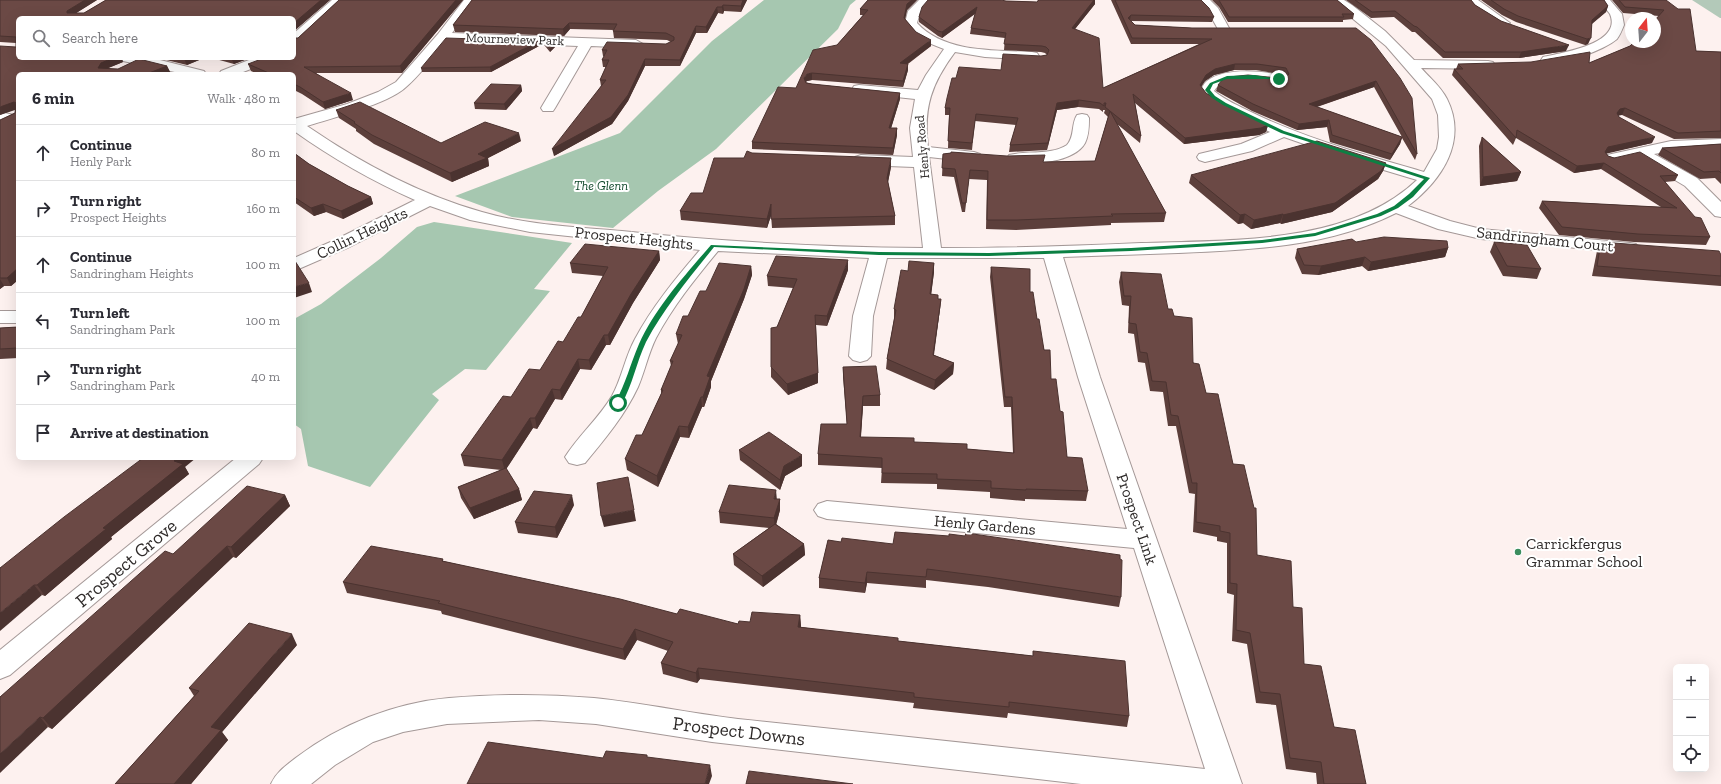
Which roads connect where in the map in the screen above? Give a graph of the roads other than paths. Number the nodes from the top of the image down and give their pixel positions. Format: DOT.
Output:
graph roads {
  1 [pos="339,0"];
  2 [pos="470,0"];
  3 [pos="926,0"];
  4 [pos="1203,0"];
  5 [pos="1336,0"];
  6 [pos="1471,0"];
  7 [pos="1604,0"];
  8 [pos="1208,28"];
  9 [pos="1223,28"];
  10 [pos="1238,28"];
  11 [pos="1353,28"];
  12 [pos="1376,28"];
  13 [pos="1517,28"];
  14 [pos="443,37"];
  15 [pos="296,38"];
  16 [pos="587,42"];
  17 [pos="646,44"];
  18 [pos="1564,44"];
  19 [pos="952,47"];
  20 [pos="1587,52"];
  21 [pos="1040,57"];
  22 [pos="261,60"];
  23 [pos="130,62"];
  24 [pos="1535,62"];
  25 [pos="1411,64"];
  26 [pos="1498,65"];
  27 [pos="188,72"];
  28 [pos="231,72"];
  29 [pos="1279,79"];
  30 [pos="844,88"];
  31 [pos="923,95"];
  32 [pos="548,108"];
  33 [pos="1082,118"];
  34 [pos="296,124"];
  35 [pos="296,126"];
  36 [pos="1282,132"];
  37 [pos="1650,135"];
  38 [pos="1721,144"];
  39 [pos="1671,146"];
  40 [pos="1641,153"];
  41 [pos="922,157"];
  42 [pos="1205,157"];
  43 [pos="1611,158"];
  44 [pos="846,159"];
  45 [pos="1427,178"];
  46 [pos="430,199"];
  47 [pos="1396,207"];
  48 [pos="1721,212"];
  49 [pos="713,246"];
  50 [pos="1650,249"];
  51 [pos="1052,253"];
  52 [pos="879,254"];
  53 [pos="933,254"];
  54 [pos="296,264"];
  55 [pos="860,356"];
  56 [pos="577,457"];
  57 [pos="249,460"];
  58 [pos="826,510"];
  59 [pos="1144,540"];
  60 [pos="0,667"];
  61 [pos="287,784"];
  62 [pos="1208,784"];
  63 [pos="1226,784"];
  1 -- 15 [label="street"];
  2 -- 14 [label="street"];
  3 -- 19 [label="street"];
  4 -- 9 [label="street"];
  5 -- 12 [label="street, Prospect Heights"];
  6 -- 13 [label="street"];
  7 -- 20 [label="street"];
  8 -- 9 [label="street"];
  9 -- 10 [label="street"];
  11 -- 12 [label="street"];
  12 -- 25 [label="street, Prospect Heights"];
  14 -- 16 [label="street, Mourneview Park"];
  14 -- 34 [label="street"];
  16 -- 17 [label="street, Mourneview Park"];
  16 -- 32 [label="street, Mourneview Park"];
  18 -- 20 [label="street"];
  19 -- 21 [label="street"];
  19 -- 31 [label="street, Henly Road"];
  20 -- 24 [label="street"];
  22 -- 28 [label="street"];
  23 -- 27 [label="street"];
  25 -- 26 [label="street"];
  25 -- 45 [label="street, Prospect Heights"];
  29 -- 36 [label="street"];
  30 -- 31 [label="street"];
  31 -- 41 [label="street, Henly Road"];
  33 -- 41 [label="street"];
  35 -- 46 [label="street, Prospect Heights"];
  36 -- 42 [label="street"];
  36 -- 45 [label="street"];
  37 -- 39 [label="street"];
  38 -- 39 [label="street"];
  39 -- 40 [label="street"];
  40 -- 43 [label="street"];
  40 -- 48 [label="street"];
  41 -- 44 [label="street"];
  41 -- 53 [label="street, Henly Road"];
  45 -- 47 [label="street, Prospect Heights"];
  46 -- 49 [label="street, Prospect Heights"];
  46 -- 54 [label="street, Collin Heights"];
  47 -- 50 [label="street, Sandringham Court"];
  47 -- 51 [label="street, Prospect Heights"];
  49 -- 52 [label="street, Prospect Heights"];
  49 -- 56 [label="street"];
  51 -- 53 [label="street, Prospect Heights"];
  51 -- 59 [label="street, Prospect Link"];
  52 -- 53 [label="street, Prospect Heights"];
  52 -- 55 [label="street"];
  57 -- 60 [label="street, Prospect Grove"];
  58 -- 59 [label="street, Henly Gardens"];
  59 -- 63 [label="street, Prospect Link"];
  61 -- 62 [label="street, Prospect Downs"];
}
